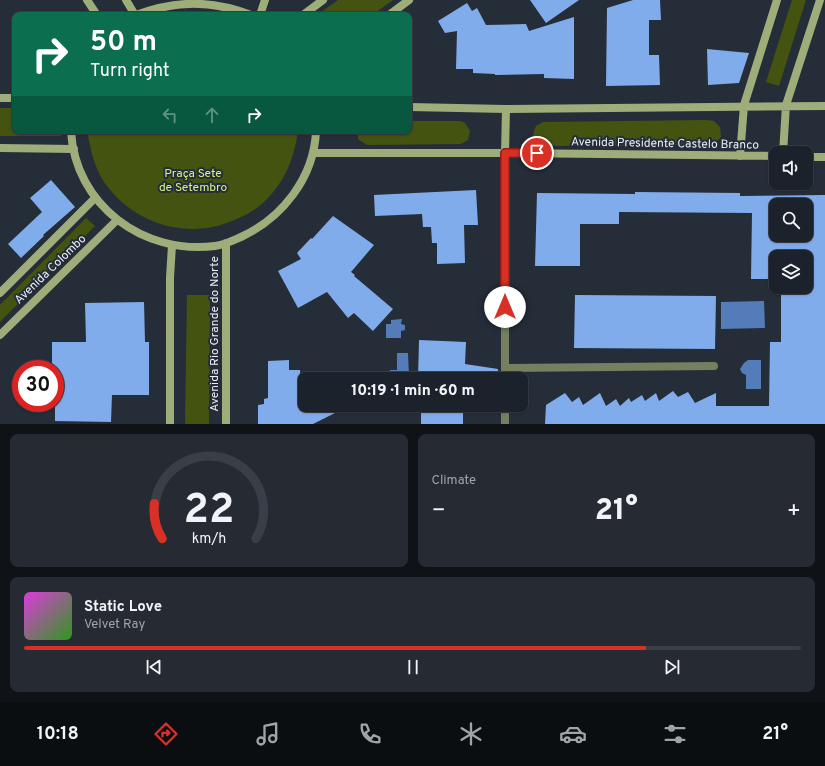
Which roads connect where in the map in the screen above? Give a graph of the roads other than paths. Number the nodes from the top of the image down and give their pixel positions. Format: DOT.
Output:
graph roads {
  1 [pos="87,0"];
  2 [pos="126,0"];
  3 [pos="204,0"];
  4 [pos="265,0"];
  5 [pos="323,0"];
  6 [pos="409,0"];
  7 [pos="777,0"];
  8 [pos="820,0"];
  9 [pos="95,12"];
  10 [pos="134,12"];
  11 [pos="143,12"];
  12 [pos="246,12"];
  13 [pos="261,12"];
  14 [pos="307,12"];
  15 [pos="393,12"];
  16 [pos="0,98"];
  17 [pos="12,98"];
  18 [pos="744,105"];
  19 [pos="786,105"];
  20 [pos="825,106"];
  21 [pos="412,107"];
  22 [pos="506,108"];
  23 [pos="72,134"];
  24 [pos="316,134"];
  25 [pos="783,146"];
  26 [pos="0,148"];
  27 [pos="74,149"];
  28 [pos="313,153"];
  29 [pos="505,153"];
  30 [pos="740,156"];
  31 [pos="769,156"];
  32 [pos="813,157"];
  33 [pos="825,157"];
  34 [pos="95,198"];
  35 [pos="117,220"];
  36 [pos="226,243"];
  37 [pos="172,245"];
  38 [pos="0,293"];
  39 [pos="0,335"];
  40 [pos="714,366"];
  41 [pos="506,368"];
  42 [pos="506,372"];
  43 [pos="505,412"];
  44 [pos="170,424"];
  45 [pos="226,424"];
  46 [pos="505,424"];
  1 -- 9 [label="main road"];
  2 -- 10 [label="main road"];
  3 -- 11 [label="main road"];
  3 -- 12 [label="main road"];
  4 -- 13 [label="main road"];
  5 -- 14 [label="main road"];
  6 -- 15 [label="main road"];
  7 -- 18 [label="main road"];
  8 -- 19 [label="main road"];
  16 -- 17 [label="main road"];
  18 -- 19 [label="main road"];
  18 -- 22 [label="main road"];
  18 -- 30 [label="main road"];
  19 -- 20 [label="main road"];
  19 -- 25 [label="main road"];
  21 -- 22 [label="main road"];
  22 -- 29 [label="main road"];
  23 -- 27 [label="main road"];
  24 -- 28 [label="main road"];
  26 -- 27 [label="main road"];
  27 -- 34 [label="main road"];
  28 -- 29 [label="main road, Avenida Presidente Castelo Branco"];
  28 -- 36 [label="main road"];
  29 -- 30 [label="main road, Avenida Presidente Castelo Branco"];
  29 -- 41 [label="street"];
  30 -- 31 [label="main road, Avenida Presidente Castelo Branco"];
  32 -- 33 [label="main road"];
  34 -- 35 [label="main road"];
  34 -- 38 [label="main road, Avenida Colombo"];
  35 -- 37 [label="main road"];
  35 -- 39 [label="main road, Avenida Colombo"];
  36 -- 37 [label="main road"];
  36 -- 45 [label="main road, Avenida Rio Grande do Norte"];
  37 -- 44 [label="main road"];
  40 -- 41 [label="street"];
  41 -- 42 [label="street"];
  43 -- 46 [label="street"];
}
